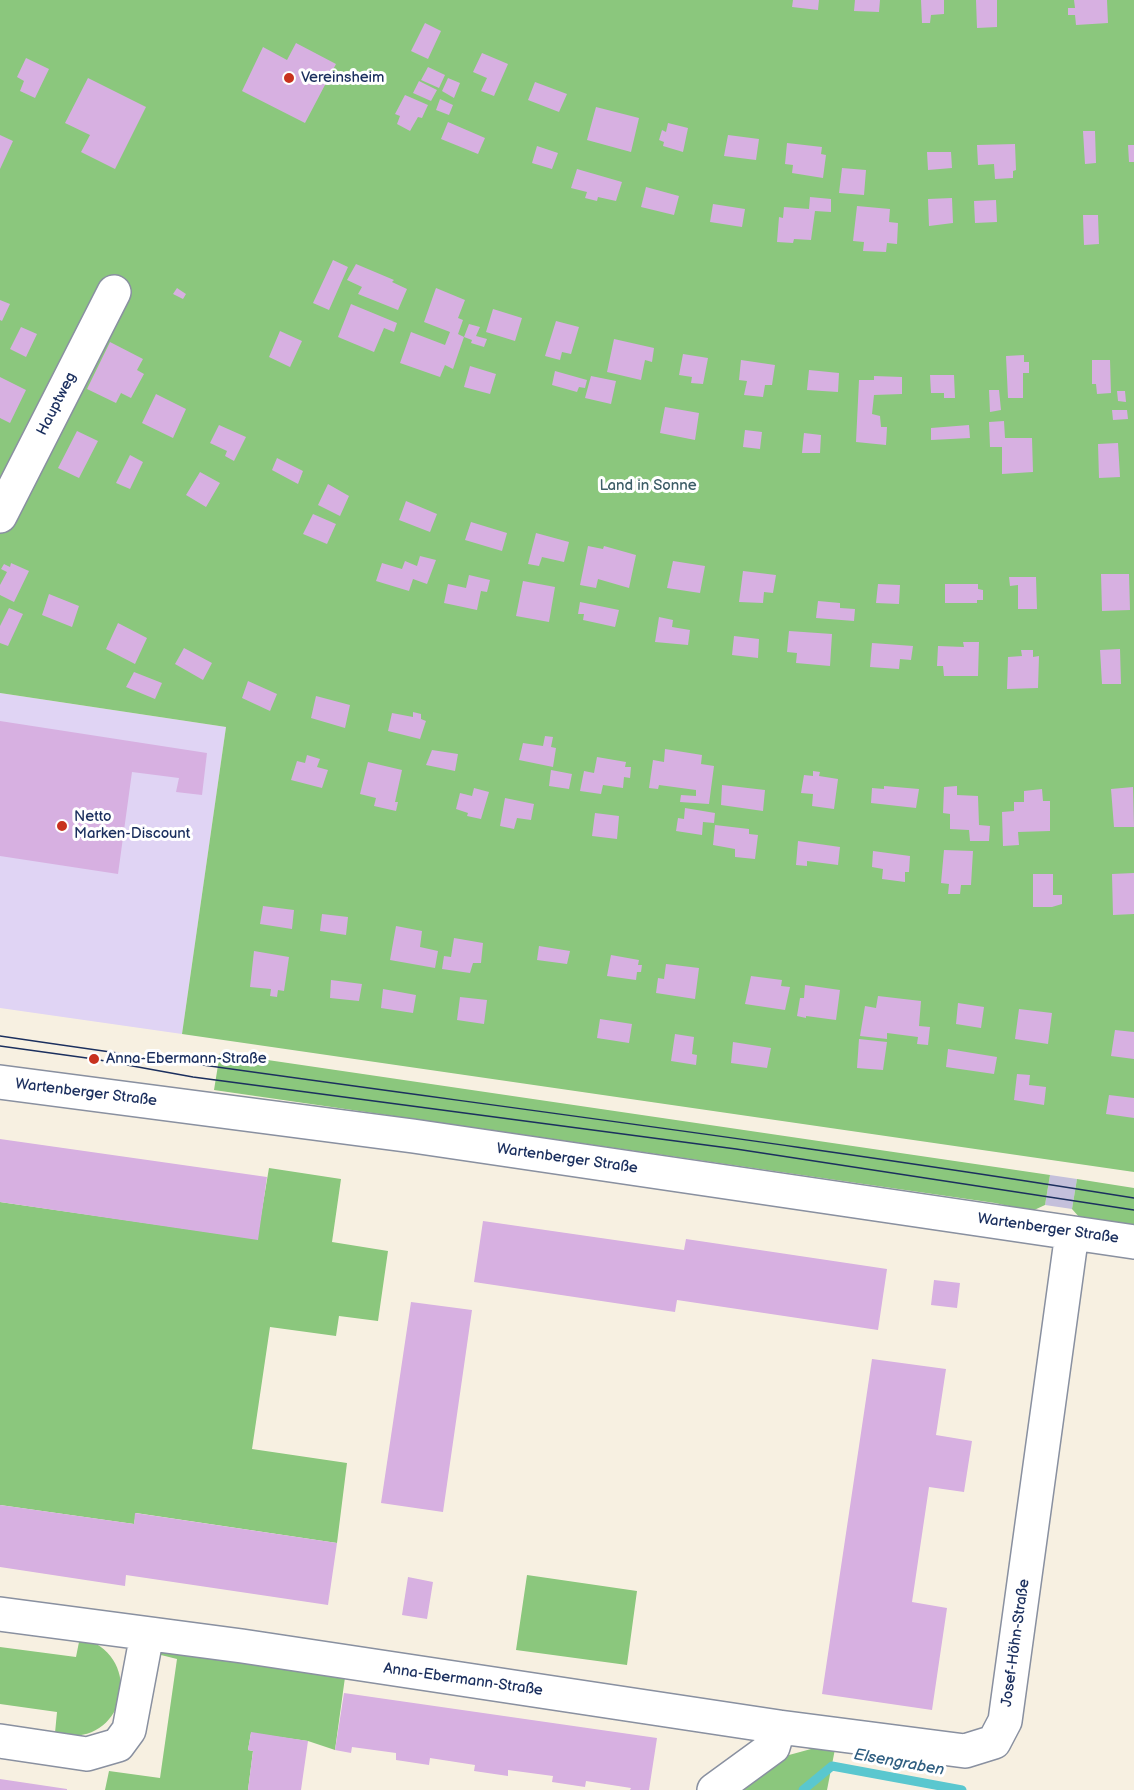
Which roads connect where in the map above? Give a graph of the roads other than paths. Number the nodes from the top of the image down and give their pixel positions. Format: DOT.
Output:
graph roads {
  1 [pos="114,292"];
  2 [pos="0,516"];
  3 [pos="0,1082"];
  4 [pos="1072,1233"];
  5 [pos="1134,1242"];
  6 [pos="0,1614"];
  7 [pos="147,1634"];
  8 [pos="779,1727"];
  9 [pos="0,1741"];
  10 [pos="714,1790"];
  1 -- 2 [label="street, Hauptweg"];
  3 -- 4 [label="street, Wartenberger Straße"];
  4 -- 5 [label="street, Wartenberger Straße"];
  4 -- 8 [label="street, Josef-Höhn-Straße"];
  6 -- 7 [label="street, Anna-Ebermann-Straße"];
  7 -- 8 [label="street, Anna-Ebermann-Straße"];
  7 -- 9 [label="street"];
  8 -- 10 [label="street"];
}
